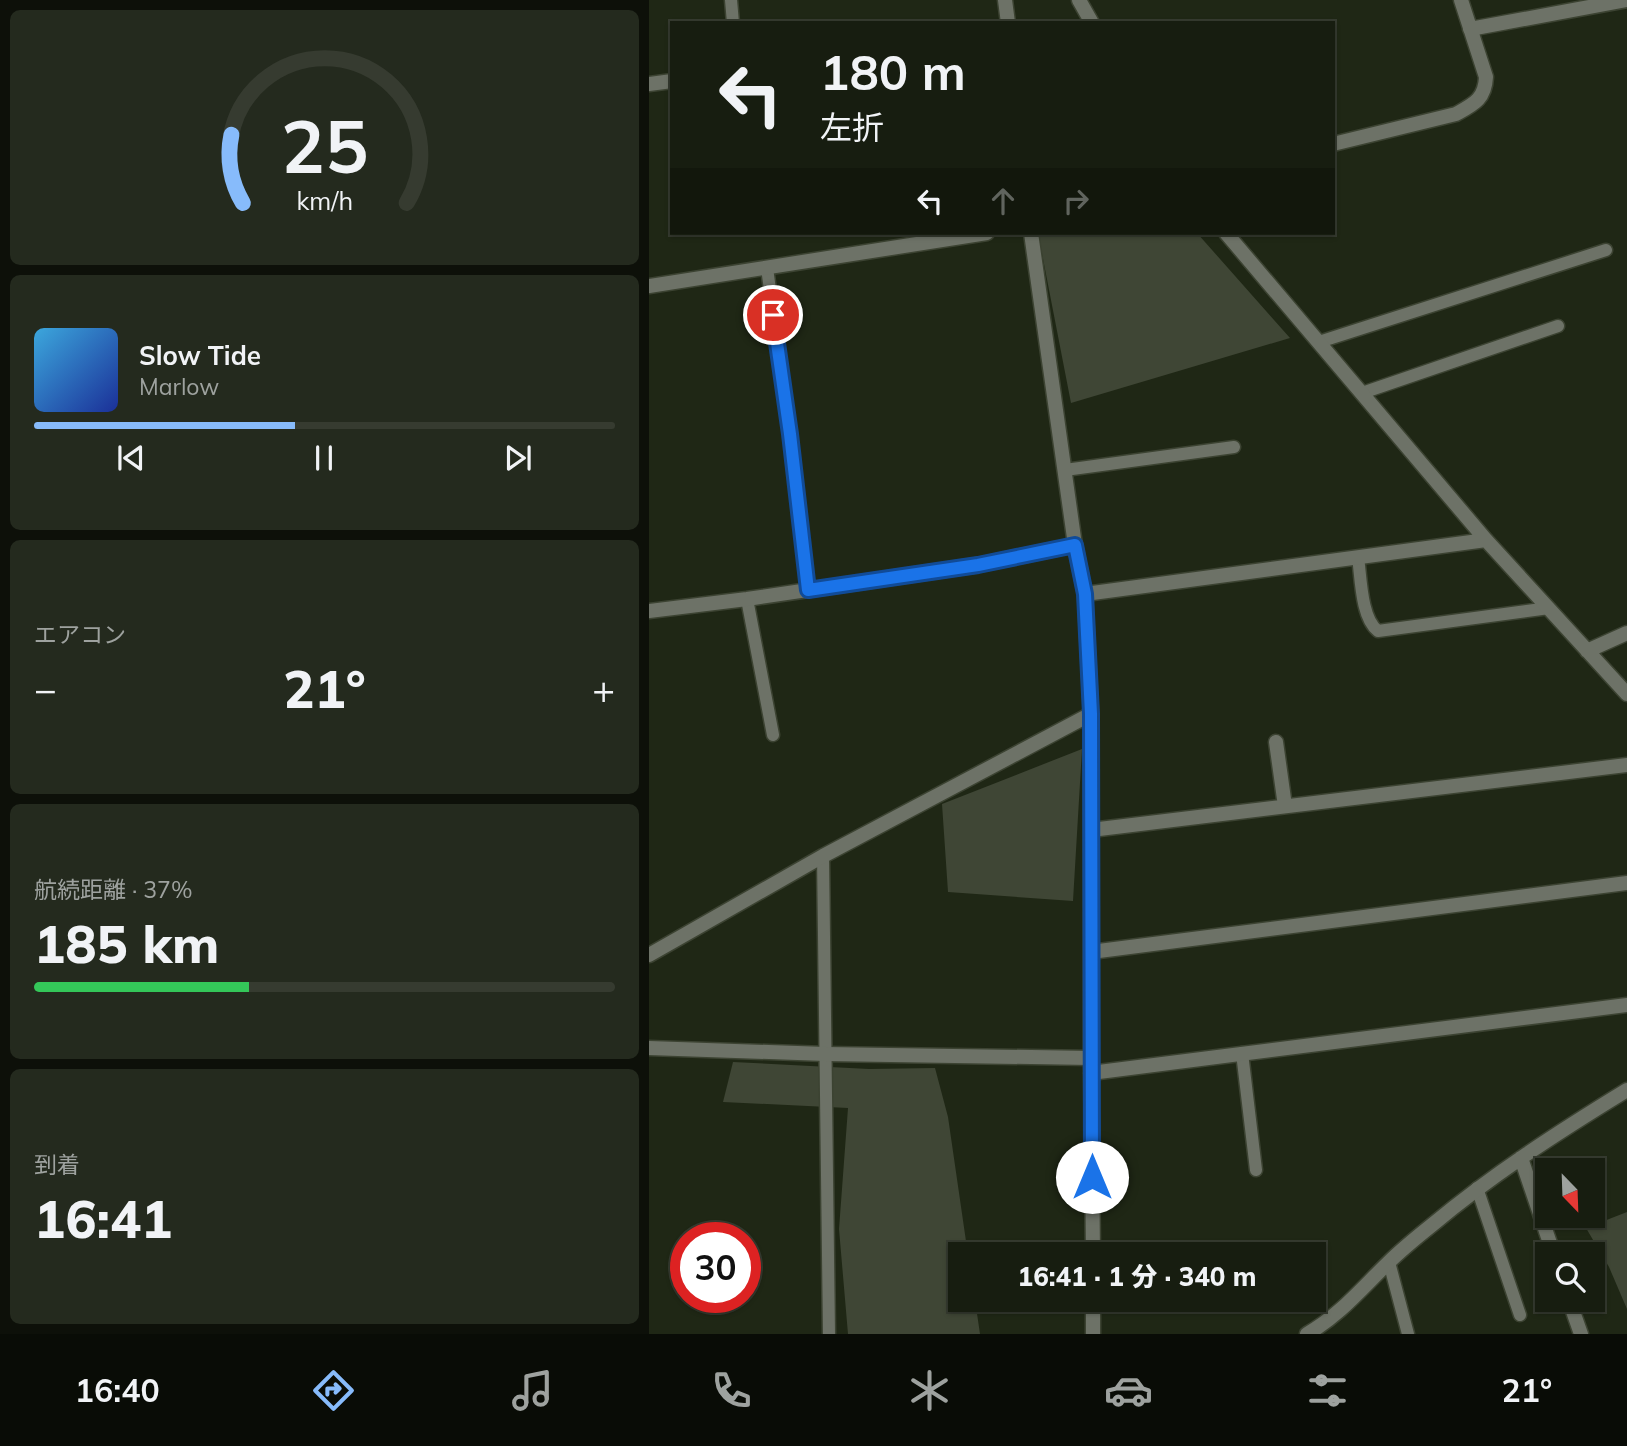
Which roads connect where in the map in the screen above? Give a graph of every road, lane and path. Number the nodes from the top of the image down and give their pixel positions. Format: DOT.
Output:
graph roads {
  1 [pos="731,0"];
  2 [pos="1005,0"];
  3 [pos="1078,0"];
  4 [pos="1461,0"];
  5 [pos="1627,0"];
  6 [pos="732,21"];
  7 [pos="1008,21"];
  8 [pos="1091,21"];
  9 [pos="1470,29"];
  10 [pos="670,81"];
  11 [pos="649,84"];
  12 [pos="1335,144"];
  13 [pos="974,235"];
  14 [pos="1031,235"];
  15 [pos="1228,235"];
  16 [pos="1606,250"];
  17 [pos="767,268"];
  18 [pos="649,286"];
  19 [pos="1558,326"];
  20 [pos="1319,342"];
  21 [pos="1362,393"];
  22 [pos="1234,447"];
  23 [pos="1065,470"];
  24 [pos="1486,540"];
  25 [pos="1075,545"];
  26 [pos="1358,557"];
  27 [pos="808,590"];
  28 [pos="1085,594"];
  29 [pos="747,599"];
  30 [pos="1549,608"];
  31 [pos="649,611"];
  32 [pos="1627,633"];
  33 [pos="1587,651"];
  34 [pos="1627,694"];
  35 [pos="1091,714"];
  36 [pos="773,735"];
  37 [pos="1276,742"];
  38 [pos="1627,765"];
  39 [pos="1285,806"];
  40 [pos="1091,830"];
  41 [pos="823,856"];
  42 [pos="1627,883"];
  43 [pos="1091,952"];
  44 [pos="649,955"];
  45 [pos="1627,1005"];
  46 [pos="649,1048"];
  47 [pos="1242,1053"];
  48 [pos="826,1054"];
  49 [pos="1091,1066"];
  50 [pos="1627,1090"];
  51 [pos="1521,1158"];
  52 [pos="1256,1170"];
  53 [pos="1477,1188"];
  54 [pos="1093,1242"];
  55 [pos="1550,1242"];
  56 [pos="1389,1262"];
  57 [pos="1093,1312"];
  58 [pos="1573,1312"];
  59 [pos="1519,1315"];
  60 [pos="829,1334"];
  61 [pos="1093,1334"];
  62 [pos="1307,1334"];
  63 [pos="1408,1334"];
  64 [pos="1581,1334"];
  1 -- 6 [label="lane"];
  2 -- 7 [label="street"];
  3 -- 8 [label="street"];
  4 -- 9 [label="street"];
  5 -- 9 [label="street"];
  9 -- 12 [label="street"];
  10 -- 11 [label="street"];
  13 -- 17 [label="street"];
  14 -- 23 [label="street"];
  15 -- 20 [label="street"];
  16 -- 20 [label="lane"];
  17 -- 18 [label="street"];
  17 -- 27 [label="lane"];
  19 -- 21 [label="lane"];
  20 -- 21 [label="street"];
  21 -- 24 [label="street"];
  22 -- 23 [label="lane"];
  23 -- 25 [label="street"];
  24 -- 26 [label="street"];
  24 -- 30 [label="street"];
  25 -- 27 [label="street"];
  25 -- 28 [label="street"];
  26 -- 28 [label="street"];
  26 -- 30 [label="lane"];
  27 -- 29 [label="street"];
  28 -- 35 [label="street"];
  29 -- 31 [label="street"];
  29 -- 36 [label="lane"];
  30 -- 33 [label="street"];
  32 -- 33 [label="street"];
  33 -- 34 [label="street"];
  35 -- 40 [label="street"];
  35 -- 41 [label="street"];
  37 -- 39 [label="street"];
  38 -- 39 [label="street"];
  39 -- 40 [label="street"];
  40 -- 43 [label="street"];
  41 -- 44 [label="street"];
  41 -- 48 [label="lane"];
  42 -- 43 [label="street"];
  43 -- 49 [label="street"];
  45 -- 47 [label="street"];
  46 -- 48 [label="street"];
  47 -- 49 [label="street"];
  47 -- 52 [label="lane"];
  48 -- 49 [label="street"];
  48 -- 60 [label="lane"];
  49 -- 54 [label="street"];
  50 -- 51 [label="street"];
  51 -- 53 [label="street"];
  51 -- 55 [label="street"];
  53 -- 56 [label="street"];
  53 -- 59 [label="lane"];
  56 -- 62 [label="street"];
  56 -- 63 [label="lane"];
  57 -- 61 [label="street"];
  58 -- 64 [label="street"];
}
